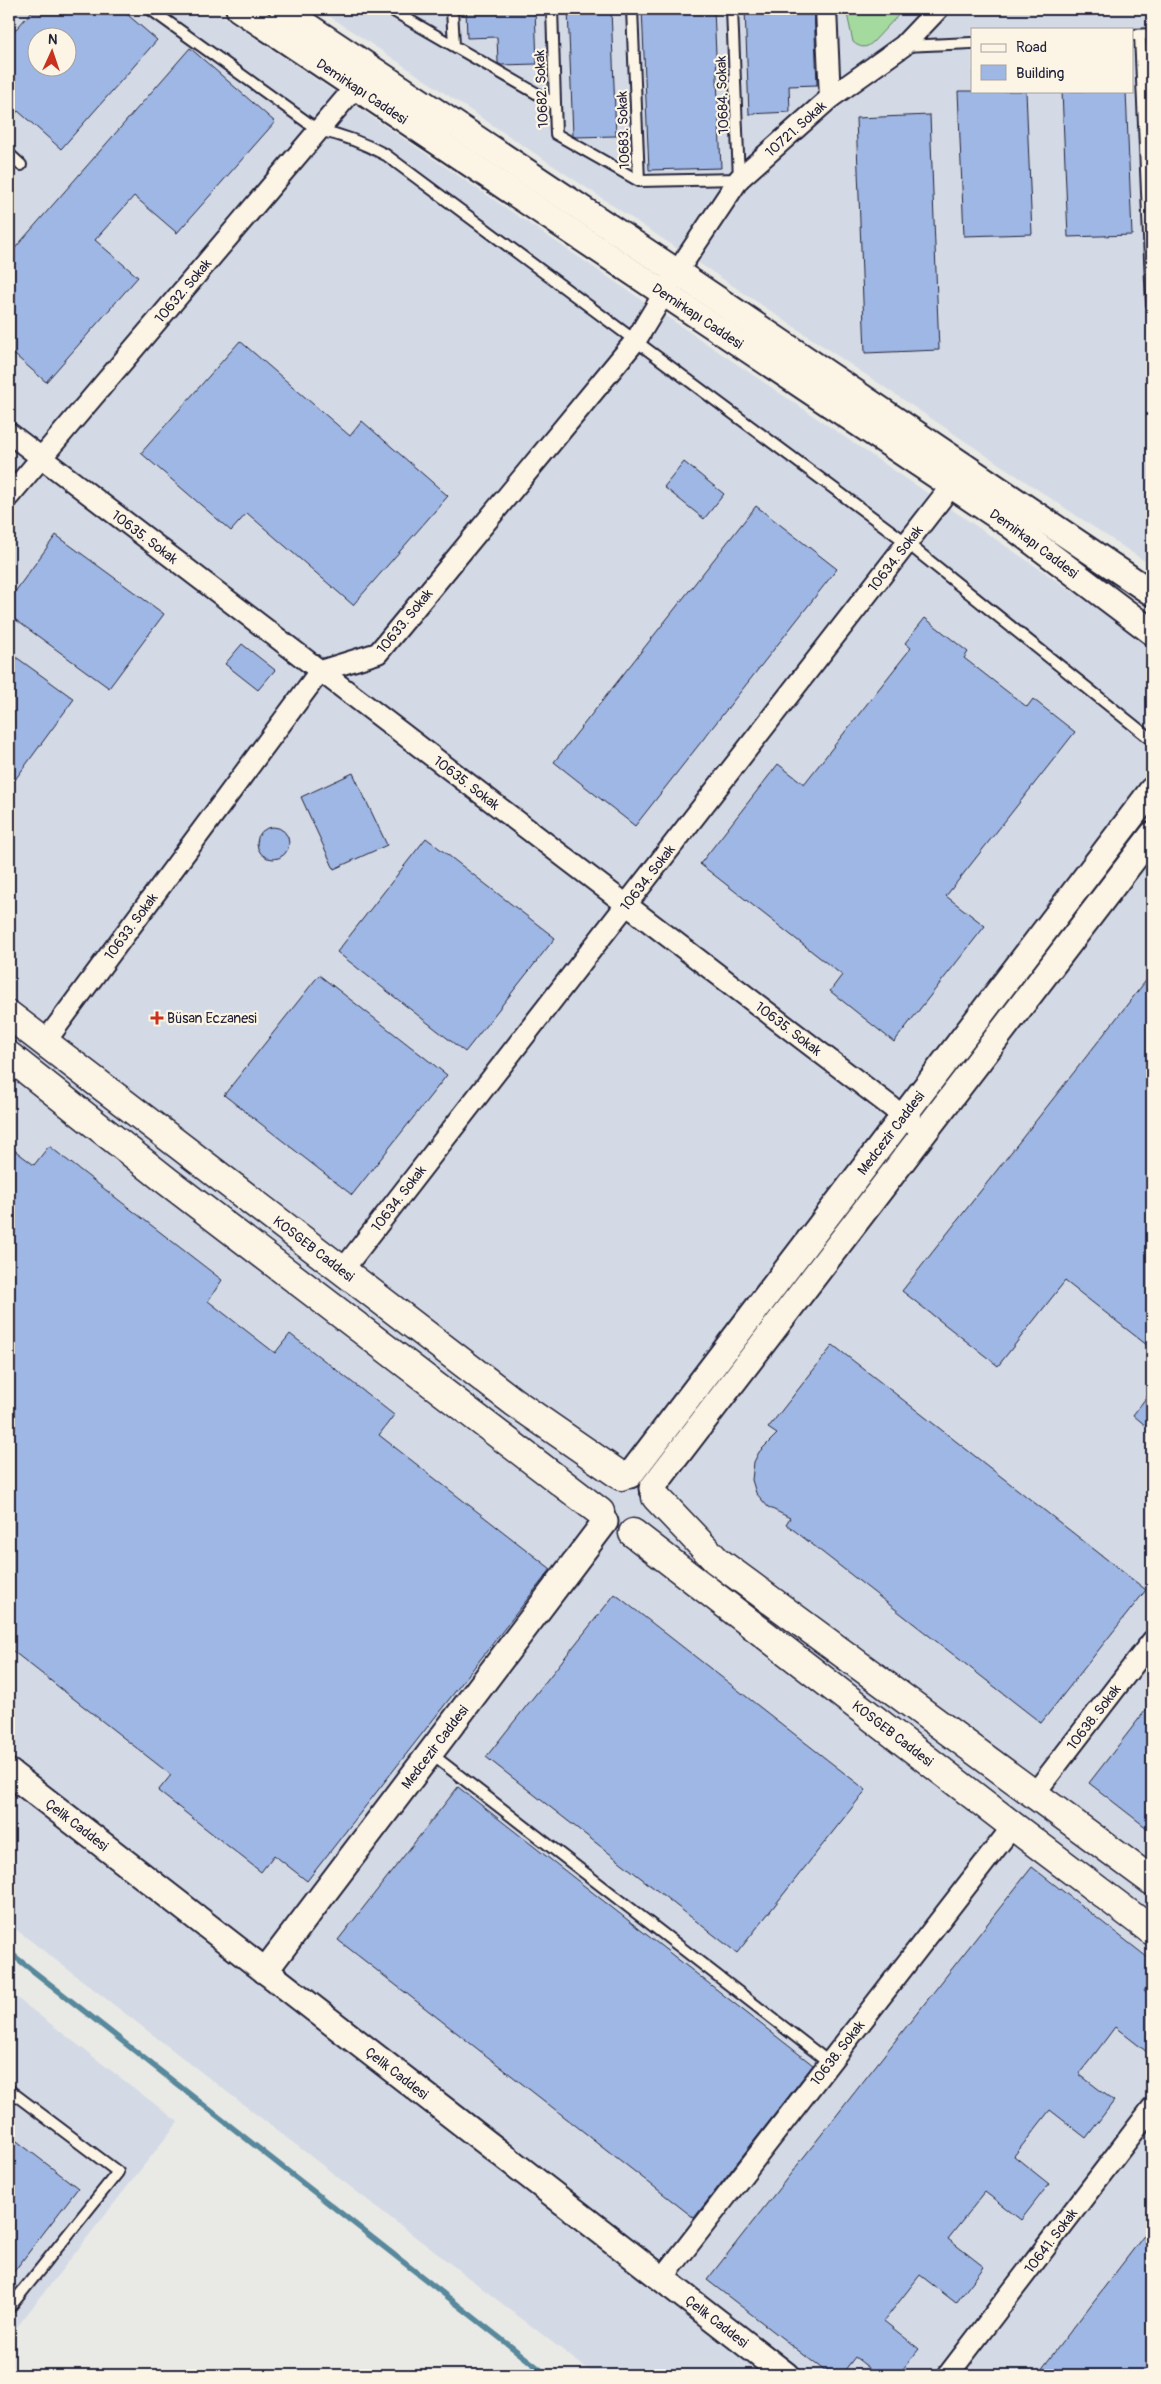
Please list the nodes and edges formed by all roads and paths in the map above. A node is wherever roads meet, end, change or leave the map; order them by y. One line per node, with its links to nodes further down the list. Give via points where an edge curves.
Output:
1 (150, 9): 19 (lane)
2 (239, 9): 16 (street, Demirkapı Caddesi)
3 (282, 9): 24 (street, Demirkapı Caddesi)
4 (390, 9): 14 (lane)
5 (452, 9): 14 (lane)
6 (552, 9): 18 (lane, 10682. Sokak)
7 (632, 9): 23 (lane, 10683. Sokak)
8 (732, 9): 22 (lane, 10684. Sokak)
9 (826, 9): 17 (street)
10 (938, 9): 15 (street, 10721. Sokak)
11 (1152, 34): 12 (lane)
12 (1136, 35): 25 (lane)
13 (971, 43): 15 (lane)
14 (454, 46): 18 (lane)
15 (903, 46): 17 (street, 10721. Sokak)
16 (356, 86): 19 (street, 10632. Sokak); 24 (street, Demirkapı Caddesi)
17 (830, 98): 22 (street, 10721. Sokak)
18 (555, 104): 23 (lane, 10682. Sokak, via 556,134)
19 (318, 130): 26 (lane, via 342,135 386,155); 28 (street, 10632. Sokak)
20 (9, 154): 21 (lane)
21 (21, 165)
22 (739, 179): 23 (lane, 10683. Sokak); 24 (street, 10721. Sokak)
23 (639, 181)
24 (671, 282): 26 (street, 10633. Sokak); 29 (street, Demirkapı Caddesi); 32 (street, Demirkapı Caddesi)
25 (1152, 304)
26 (636, 340): 31 (lane); 34 (street, 10633. Sokak, via 378,653)
27 (9, 434): 28 (street, 10635. Sokak)
28 (40, 457): 30 (street, 10632. Sokak); 34 (street, 10635. Sokak)
29 (952, 485): 31 (street, 10634. Sokak); 33 (street, Demirkapı Caddesi)
30 (9, 496)
31 (907, 543): 35 (lane); 38 (street, 10634. Sokak)
32 (1152, 593)
33 (1152, 632)
34 (320, 671): 38 (street, 10635. Sokak); 40 (street, 10633. Sokak)
35 (1152, 740)
36 (1152, 790): 42 (street, Medcezir Caddesi)
37 (1152, 835): 43 (street, Medcezir Caddesi)
38 (626, 905): 42 (street, 10635. Sokak); 44 (street, 10634. Sokak)
39 (9, 1015): 40 (main road, KOSGEB Caddesi)
40 (45, 1042): 44 (main road, KOSGEB Caddesi)
41 (9, 1056): 46 (main road, via 167,1182)
42 (902, 1115): 43 (street, 10635. Sokak); 45 (street, Medcezir Caddesi)
43 (924, 1132): 45 (street, Medcezir Caddesi)
44 (342, 1271): 45 (main road, KOSGEB Caddesi, via 514,1402)
45 (640, 1484): 46 (main road, via 606,1486 601,1494); 47 (main road, via 657,1507 642,1530); 51 (main road, KOSGEB Caddesi, via 716,1560)
46 (602, 1517): 47 (main road, via 617,1531); 49 (street, Medcezir Caddesi)
47 (633, 1533): 52 (main road, KOSGEB Caddesi)
48 (1152, 1641): 51 (street, 10638. Sokak)
49 (430, 1753): 55 (street, Medcezir Caddesi); 56 (lane)
50 (9, 1772): 55 (street, Çelik Caddesi)
51 (1035, 1793): 53 (main road, KOSGEB Caddesi)
52 (1013, 1826): 54 (main road, KOSGEB Caddesi); 56 (street, 10638. Sokak)
53 (1152, 1881)
54 (1152, 1931)
55 (266, 1971): 59 (street, Çelik Caddesi)
56 (830, 2063): 59 (street, 10638. Sokak)
57 (9, 2090): 60 (lane, via 118,2172)
58 (1152, 2108): 62 (street, 10641. Sokak)
59 (662, 2280): 61 (street, Çelik Caddesi)
60 (9, 2308)
61 (786, 2375)
62 (948, 2375)

